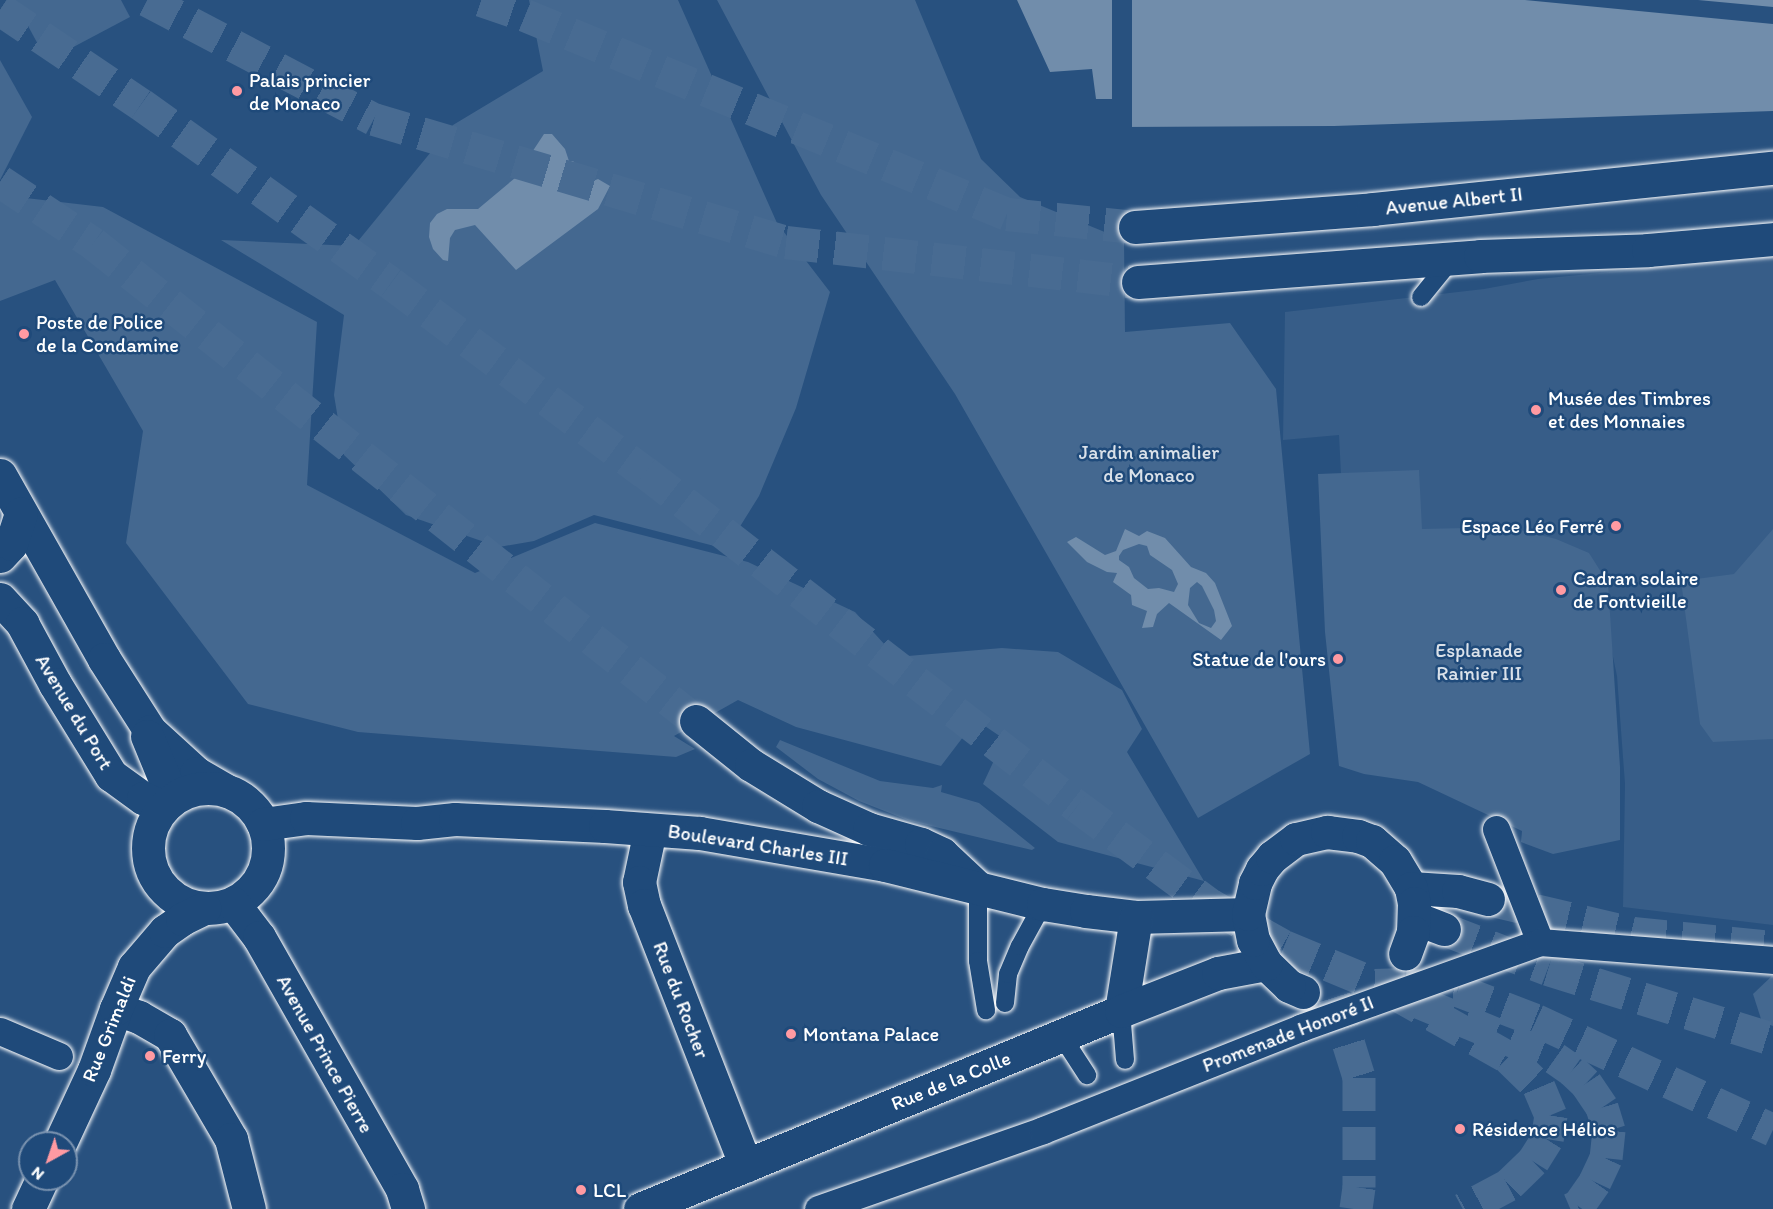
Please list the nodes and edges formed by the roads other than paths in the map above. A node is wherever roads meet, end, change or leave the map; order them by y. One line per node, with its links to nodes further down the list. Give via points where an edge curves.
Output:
1 (1773, 168): 2 (main road, Avenue Albert II, via 1373,209)
2 (1135, 227)
3 (1773, 239): 4 (main road, via 1648,250)
4 (1452, 259): 5 (main road); 6 (lane)
5 (1138, 282)
6 (1421, 297)
7 (0, 475): 8 (main road)
8 (21, 514): 9 (main road, via 11,543); 11 (main road)
9 (0, 555)
10 (0, 599): 14 (main road, Avenue du Port, via 22,623 111,775 142,798)
11 (132, 705): 13 (main road, via 172,753); 14 (main road)
12 (696, 721): 18 (main road, via 751,765 818,806 869,829 942,854)
13 (227, 791): 14 (main road, via 193,790); 15 (main road, via 249,804)
14 (169, 803): 21 (main road, via 154,822 148,840 154,876 181,902)
15 (263, 824): 16 (main road, Boulevard Charles III, via 298,819 417,823 455,819); 21 (main road, via 269,848 265,867 249,892)
16 (650, 830): 18 (main road, Boulevard Charles III, via 699,833 791,848); 40 (main road, Rue du Rocher, via 639,882 644,905)
17 (1498, 842): 25 (street)
18 (978, 887): 20 (main road, Boulevard Charles III); 32 (lane, via 978,961)
19 (1488, 899): 22 (main road, via 1458,891)
20 (1043, 904): 24 (main road, Boulevard Charles III); 30 (lane, via 1008,974)
21 (219, 905): 31 (main road, Rue Grimaldi, via 182,919 165,931 134,967); 42 (main road, Avenue Prince Pierre, via 259,936)
22 (1423, 912): 23 (main road, via 1395,861 1371,841 1327,832 1296,839 1272,857 1255,883); 26 (main road)
23 (1248, 914): 24 (main road, Boulevard Charles III); 28 (main road, via 1253,940)
24 (1136, 916): 33 (main road)
25 (1540, 942): 27 (street, Promenade Honoré II); 46 (street, Promenade Honoré II, via 1300,1028 1043,1130)
26 (1405, 954)
27 (1773, 960)
28 (1266, 964): 29 (main road, via 1283,981); 33 (main road, Rue de la Colle, via 1218,973)
29 (1303, 992)
30 (1005, 1003)
31 (116, 1009): 39 (main road, Rue Grimaldi); 44 (main road, via 170,1035 231,1139)
32 (986, 1010)
33 (1121, 1011): 35 (main road, Rue de la Colle); 37 (lane)
34 (0, 1031): 36 (street)
35 (1061, 1035): 38 (lane); 40 (main road, Rue de la Colle)
36 (58, 1056)
37 (1125, 1060)
38 (1087, 1075)
39 (66, 1131)
40 (746, 1166): 45 (main road, Rue de la Colle)
41 (36, 1191): 43 (main road)
42 (408, 1202)
43 (28, 1209)
44 (249, 1209)
45 (640, 1209)
46 (818, 1209)

